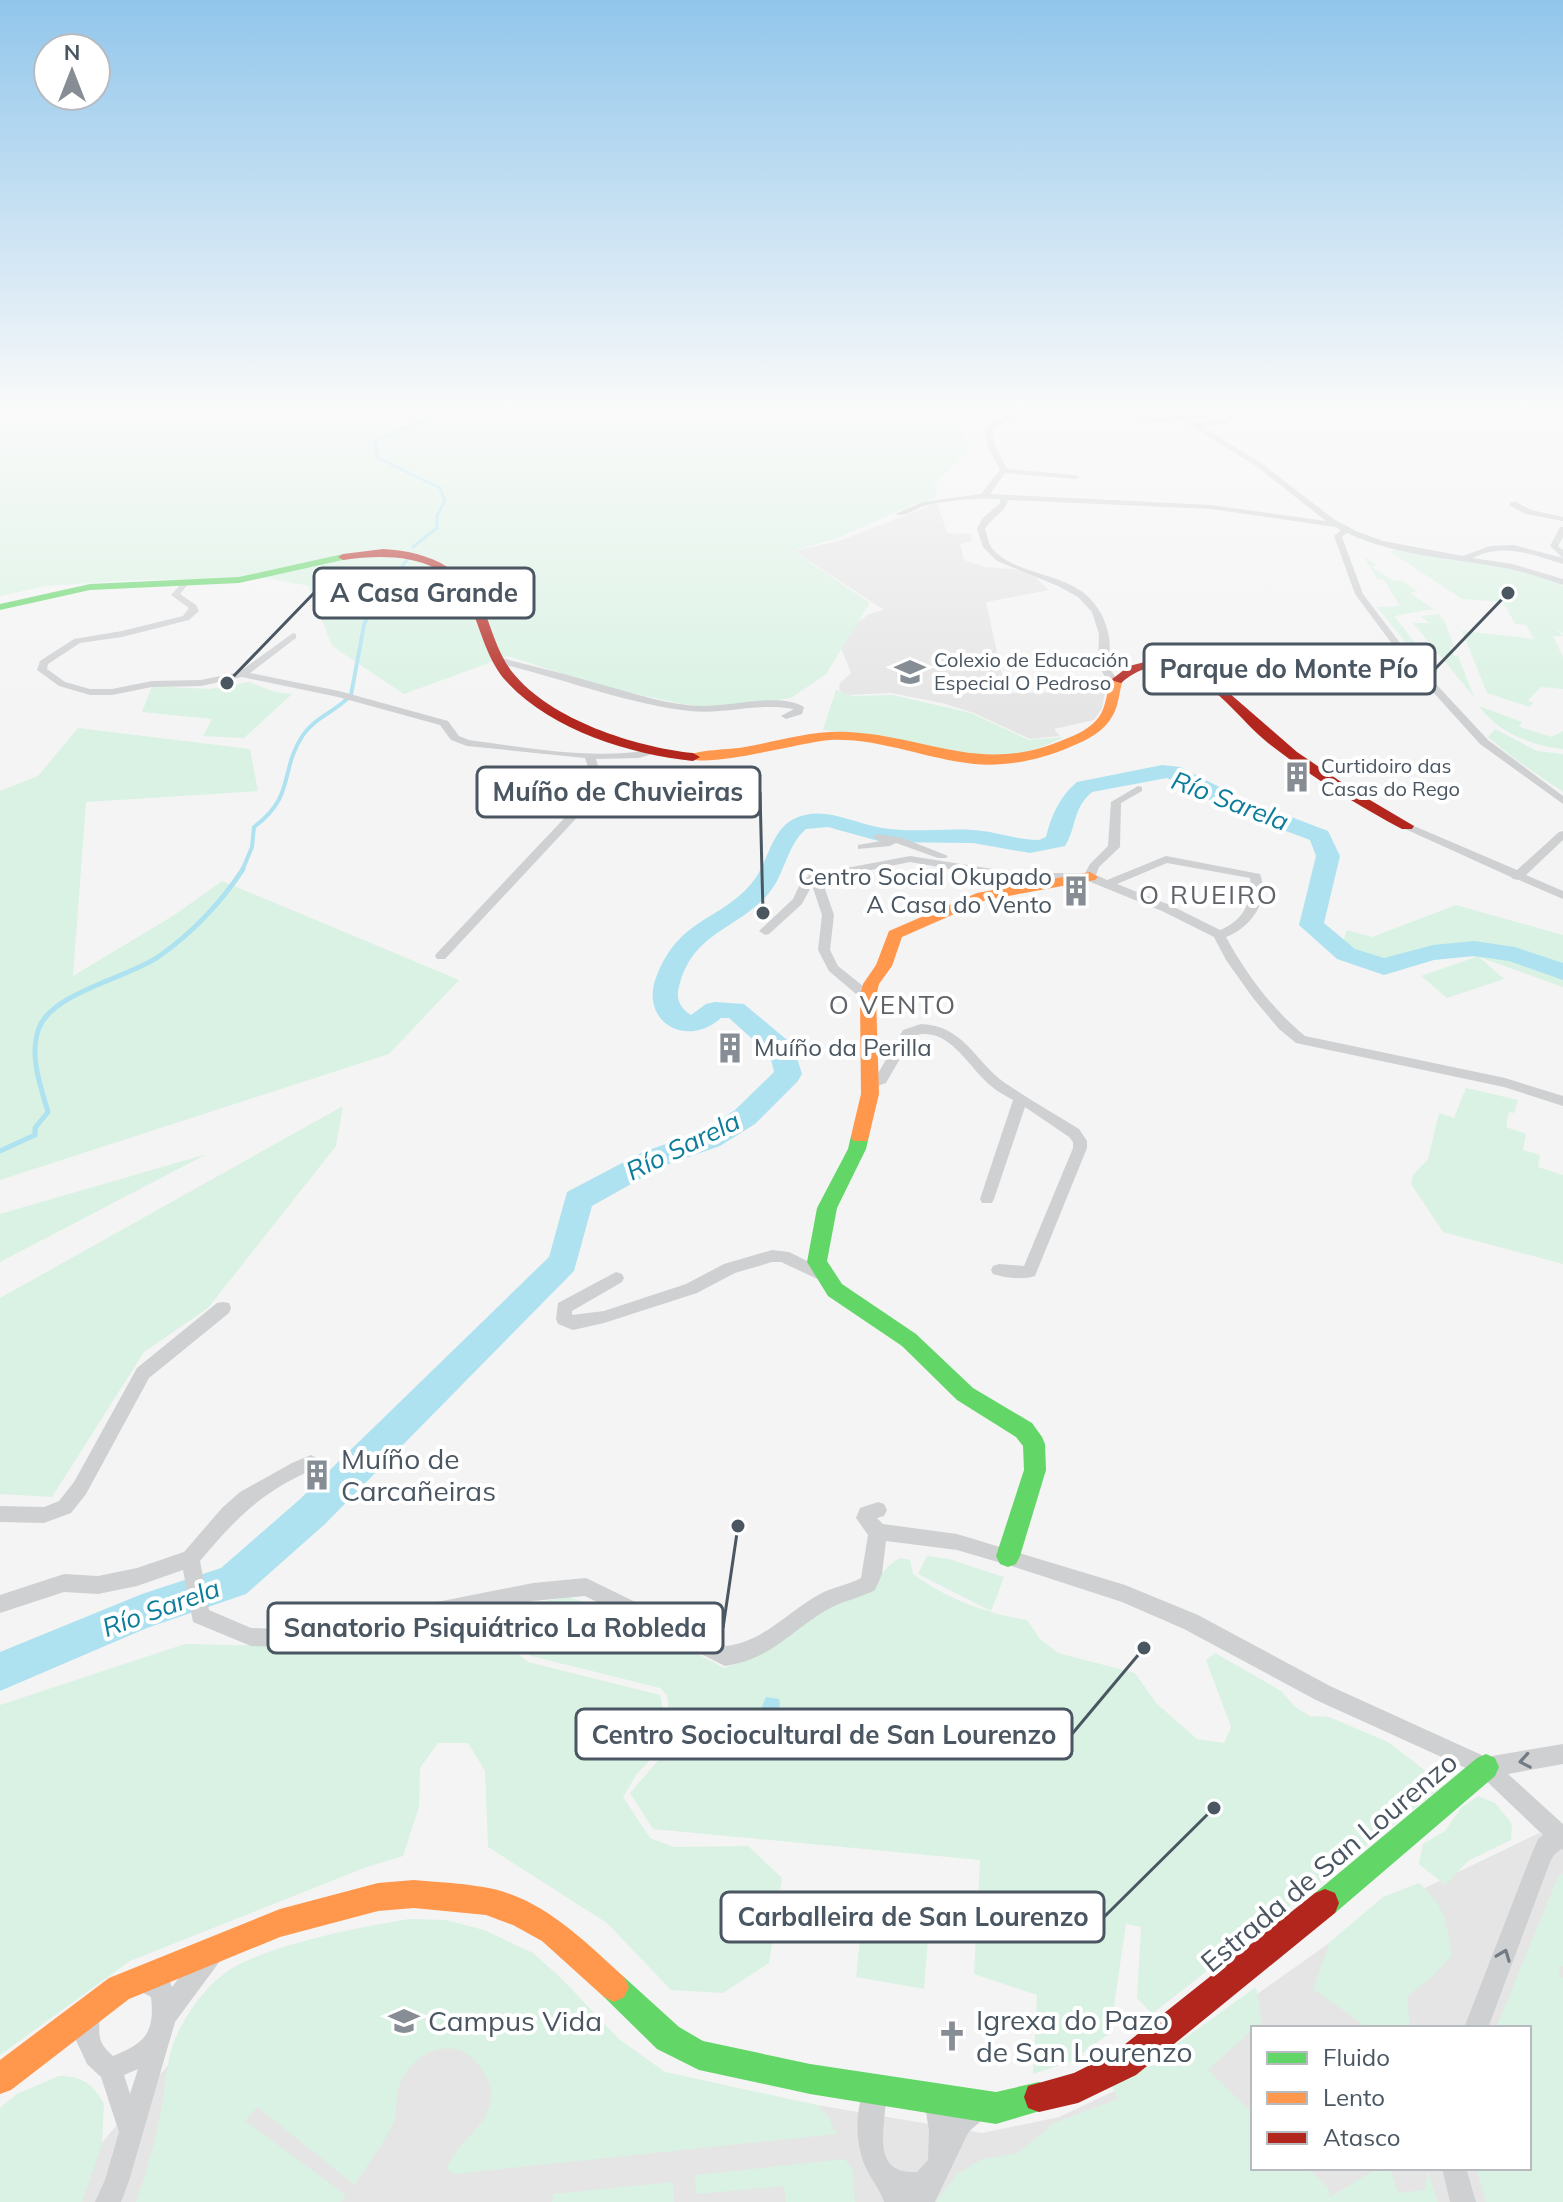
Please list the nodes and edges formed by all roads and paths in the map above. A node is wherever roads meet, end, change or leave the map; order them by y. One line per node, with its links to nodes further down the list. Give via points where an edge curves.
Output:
1 (909, 510): 6 (street)
2 (998, 510): 18 (street, via 981,529 986,545 1011,565 1086,597 1100,618 1103,665)
3 (1228, 510): 8 (street)
4 (1314, 510): 8 (street)
5 (1525, 510): 7 (street)
6 (899, 514)
7 (1563, 519)
8 (1342, 528): 10 (street, via 1403,548); 23 (street, via 1338,536 1357,590 1407,658 1484,742)
9 (1563, 529): 11 (street, via 1554,546)
10 (1466, 558): 11 (street, via 1510,546); 12 (street, via 1516,566)
11 (1563, 558)
12 (1563, 582)
13 (184, 584): 14 (street, via 83,588); 16 (street, via 255,577 367,554 426,557 465,584); 17 (street, via 175,595 193,607 186,618 77,641 43,663 42,670 62,684 100,692)
14 (0, 607)
15 (293, 636): 17 (street)
16 (497, 660): 19 (street, via 690,708 799,707); 20 (street, via 528,693 600,734)
17 (242, 674): 21 (street, via 444,723 455,738 467,743)
18 (1116, 681): 20 (street, via 1107,716 1096,727 1068,743 1014,760 958,761 844,736 804,738 719,756); 24 (street, via 1136,667 1156,664 1203,675 1250,722 1316,773)
19 (786, 716)
20 (654, 752): 21 (street)
21 (589, 755): 36 (street, via 596,776 594,793)
22 (1138, 789): 32 (street, via 1116,802 1114,847 1094,866)
23 (1563, 801)
24 (1407, 826): 31 (street)
25 (1563, 834): 31 (street)
26 (878, 837): 27 (street)
27 (912, 845): 28 (street); 30 (street)
28 (862, 847)
29 (814, 874): 30 (street, via 910,859); 34 (street, via 798,901); 37 (street, via 828,915 824,950 833,968)
30 (987, 874): 32 (street)
31 (1517, 877): 33 (street)
32 (1098, 880): 35 (street); 35 (street, via 1166,859 1256,876 1255,905 1249,916); 37 (street, via 982,896 895,934)
33 (1563, 895)
34 (765, 931)
35 (1219, 935): 40 (street, via 1258,995 1301,1040 1505,1083)
36 (441, 956)
37 (868, 997): 38 (street)
38 (869, 1084): 39 (street, via 881,1080 908,1033 925,1027 955,1041 996,1083); 42 (street, via 857,1149 827,1208 820,1235)
39 (1021, 1098): 41 (street); 43 (street, via 1074,1133 1080,1148 1029,1272)
40 (1563, 1101)
41 (987, 1199)
42 (821, 1269): 44 (street, via 772,1256 604,1317 573,1323 564,1319 564,1308 573,1300); 50 (street, via 842,1296 909,1340 965,1394 1024,1430 1034,1444 1035,1470)
43 (999, 1270)
44 (616, 1278)
45 (223, 1308): 48 (street, via 143,1373 65,1507 44,1515)
46 (311, 1463): 51 (street, via 246,1498)
47 (878, 1510): 49 (street, via 865,1518)
48 (0, 1514)
49 (878, 1532): 50 (street, via 957,1542); 51 (street, via 868,1584 831,1598 757,1651 740,1656 725,1656 586,1587 533,1592 316,1635 251,1637 200,1616)
50 (1008, 1556): 54 (street, via 1191,1622 1323,1693)
51 (191, 1562): 52 (street, via 98,1585 64,1583)
52 (5, 1604)
53 (1563, 1754): 54 (street, one-way to 54)
54 (1486, 1767): 55 (street); 65 (street, Estrada de San Lourenzo, via 1248,1968 1125,2064 1078,2088)
55 (1561, 1838): 59 (street, one-way to 55, via 1541,1858 1546,1847)
56 (215, 1949): 57 (street, Estrada de San Lourenzo); 60 (street); 63 (street, Estrada de San Lourenzo, via 280,1923 378,1897 414,1894 486,1901 552,1931 668,2038 699,2055)
57 (139, 1979): 58 (street, Estrada de San Lourenzo); 60 (street, via 162,1990)
58 (89, 2009): 61 (street, via 86,2036 95,2056); 62 (street, Estrada de San Lourenzo)
59 (1477, 2026)
60 (161, 2028): 61 (street, via 144,2055); 66 (street)
61 (110, 2069): 66 (street)
62 (0, 2079)
63 (875, 2089): 64 (street, Estrada de San Lourenzo); 69 (street, via 872,2155)
64 (936, 2099): 65 (street, Estrada de San Lourenzo); 68 (street, via 941,2141)
65 (996, 2108): 68 (street, via 966,2115)
66 (132, 2132): 70 (street)
67 (1455, 2170): 73 (street)
68 (935, 2173): 69 (street, via 913,2186); 72 (street)
69 (888, 2178): 71 (street)
70 (108, 2202)
71 (897, 2202)
72 (922, 2202)
73 (1463, 2202)

